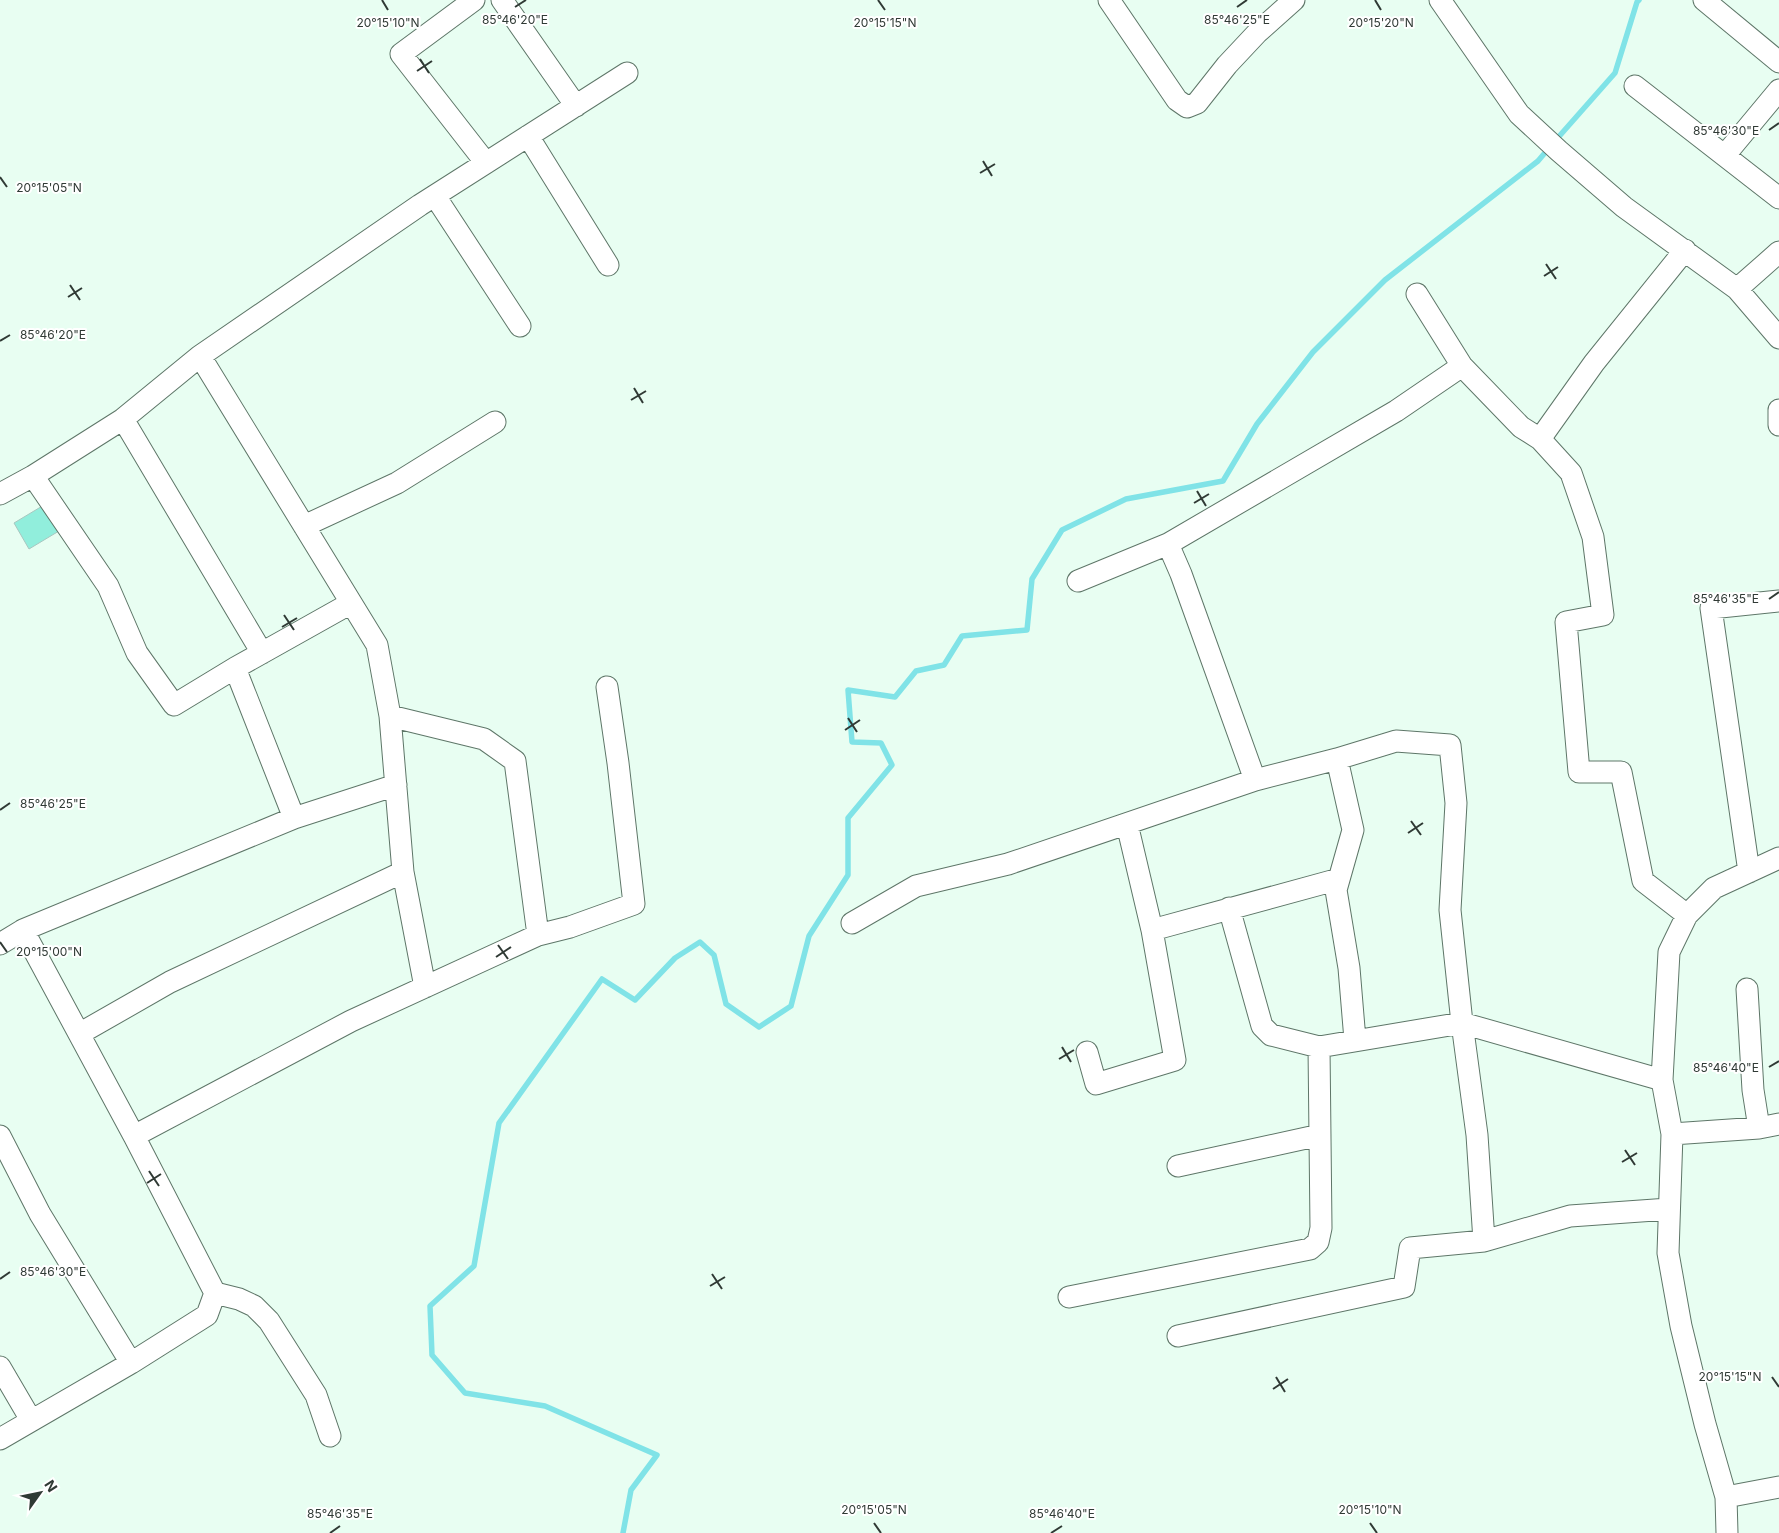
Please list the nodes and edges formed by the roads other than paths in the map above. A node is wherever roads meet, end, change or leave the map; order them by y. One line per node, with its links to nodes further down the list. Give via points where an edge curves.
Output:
1 (474, 0): 14 (street, via 401,54)
2 (502, 0): 11 (street)
3 (1109, 0): 4 (street, via 1177,100 1186,107 1197,103 1257,33)
4 (1294, 0)
5 (1440, 0): 17 (street, via 1519,114 1624,207)
6 (1704, 0): 7 (street)
7 (1779, 62)
8 (627, 73): 11 (street)
9 (1635, 86): 13 (street)
10 (1779, 90): 13 (street)
11 (576, 106): 12 (street)
12 (528, 136): 14 (street); 19 (street)
13 (1725, 155): 16 (street)
14 (486, 163): 15 (street)
15 (435, 196): 22 (street); 24 (street)
16 (1779, 198)
17 (1685, 250): 20 (street); 30 (street, via 1594,363)
18 (1779, 252): 20 (street)
19 (608, 265)
20 (1737, 289): 23 (street)
21 (1417, 294): 25 (street)
22 (520, 326)
23 (1779, 338)
24 (200, 356): 27 (street); 33 (street)
25 (1462, 366): 30 (street, via 1521,427); 34 (street, via 1396,411)
26 (1779, 410): 29 (street)
27 (123, 419): 31 (street); 38 (street)
28 (495, 422): 33 (street, via 397,483)
29 (1779, 425)
30 (1540, 439): 52 (street, via 1571,473 1593,537 1602,606 1603,615 1566,622 1579,772 1621,772 1643,881)
31 (33, 476): 32 (street); 39 (street, via 108,586 137,653 174,705)
32 (0, 494)
33 (304, 526): 37 (street)
34 (1168, 544): 35 (street); 43 (street)
35 (1078, 581)
36 (1779, 601): 49 (street, via 1711,608)
37 (351, 603): 38 (street); 41 (street, via 377,645)
38 (262, 654): 39 (street)
39 (235, 668): 45 (street)
40 (607, 687): 56 (street, via 634,904 570,928)
41 (390, 716): 44 (street); 56 (street, via 484,738 515,761)
42 (1338, 759): 43 (street); 50 (street, via 1353,830); 60 (street, via 1396,741 1450,745 1456,803 1450,910)
43 (1255, 780): 46 (street)
44 (396, 785): 45 (street); 48 (street)
45 (294, 818): 54 (street)
46 (1127, 824): 53 (street, via 1008,864 916,886); 55 (street)
47 (1779, 858): 49 (street)
48 (403, 872): 58 (street); 61 (street, via 170,982)
49 (1749, 872): 52 (street, via 1714,888)
50 (1339, 879): 51 (street); 62 (street, via 1336,890 1349,968)
51 (1229, 908): 55 (street); 63 (street, via 1262,1026 1270,1034)
52 (1686, 915): 65 (street, via 1670,952)
53 (852, 923)
54 (22, 930): 57 (street); 61 (street)
55 (1152, 930): 64 (street, via 1174,1060 1096,1084)
56 (538, 935): 58 (street)
57 (0, 944)
58 (425, 987): 69 (street, via 351,1021)
59 (1747, 990): 66 (street, via 1753,1090)
60 (1462, 1023): 62 (street); 65 (street); 73 (street, via 1477,1136)
61 (79, 1034): 69 (street)
62 (1355, 1040): 63 (street)
63 (1319, 1047): 68 (street)
64 (1087, 1052)
65 (1662, 1080): 67 (street)
66 (1769, 1126): 67 (street)
67 (1672, 1134): 72 (street)
68 (1320, 1135): 71 (street); 75 (street, via 1321,1228 1318,1242 1310,1249)
69 (134, 1136): 74 (street)
70 (1, 1141): 77 (street, via 40,1214)
71 (1178, 1166)
72 (1670, 1209): 73 (street, via 1570,1216); 83 (street, via 1668,1253 1681,1326)
73 (1484, 1241): 76 (street, via 1410,1248 1404,1287)
74 (216, 1293): 77 (street, via 207,1314); 80 (street, via 254,1306 269,1321 316,1395)
75 (1069, 1296)
76 (1178, 1336)
77 (131, 1363): 79 (street)
78 (0, 1368): 79 (street)
79 (31, 1420): 81 (street)
80 (330, 1436)
81 (0, 1439)
82 (1779, 1487): 83 (street)
83 (1726, 1497): 84 (street)
84 (1727, 1533)

